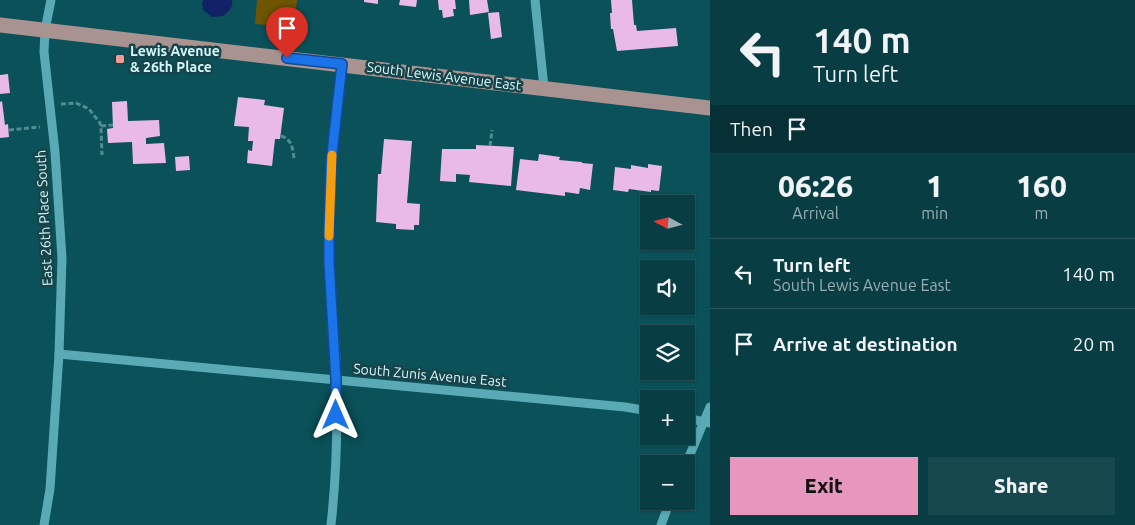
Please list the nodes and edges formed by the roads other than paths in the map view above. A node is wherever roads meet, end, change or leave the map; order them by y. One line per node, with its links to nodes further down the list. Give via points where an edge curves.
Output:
1 (51, 0): 4 (street, East 26th Place South)
2 (535, 0): 6 (street)
3 (0, 24): 4 (main road, South Lewis Avenue East)
4 (45, 30): 5 (main road, South Lewis Avenue East); 8 (street, East 26th Place South, via 44,52 62,258)
5 (342, 64): 6 (main road, South Lewis Avenue East); 9 (street, via 331,163 329,223)
6 (544, 88): 7 (main road, South Lewis Avenue East)
7 (710, 108)
8 (59, 354): 9 (street, South Zunis Avenue East); 15 (street, East 26th Place South, via 50,489)
9 (336, 380): 11 (street, South Zunis Avenue East); 16 (street)
10 (710, 407): 12 (street)
11 (640, 410)
12 (707, 422): 13 (street)
13 (690, 455)
14 (667, 510): 17 (street)
15 (44, 525)
16 (331, 525)
17 (661, 525)

